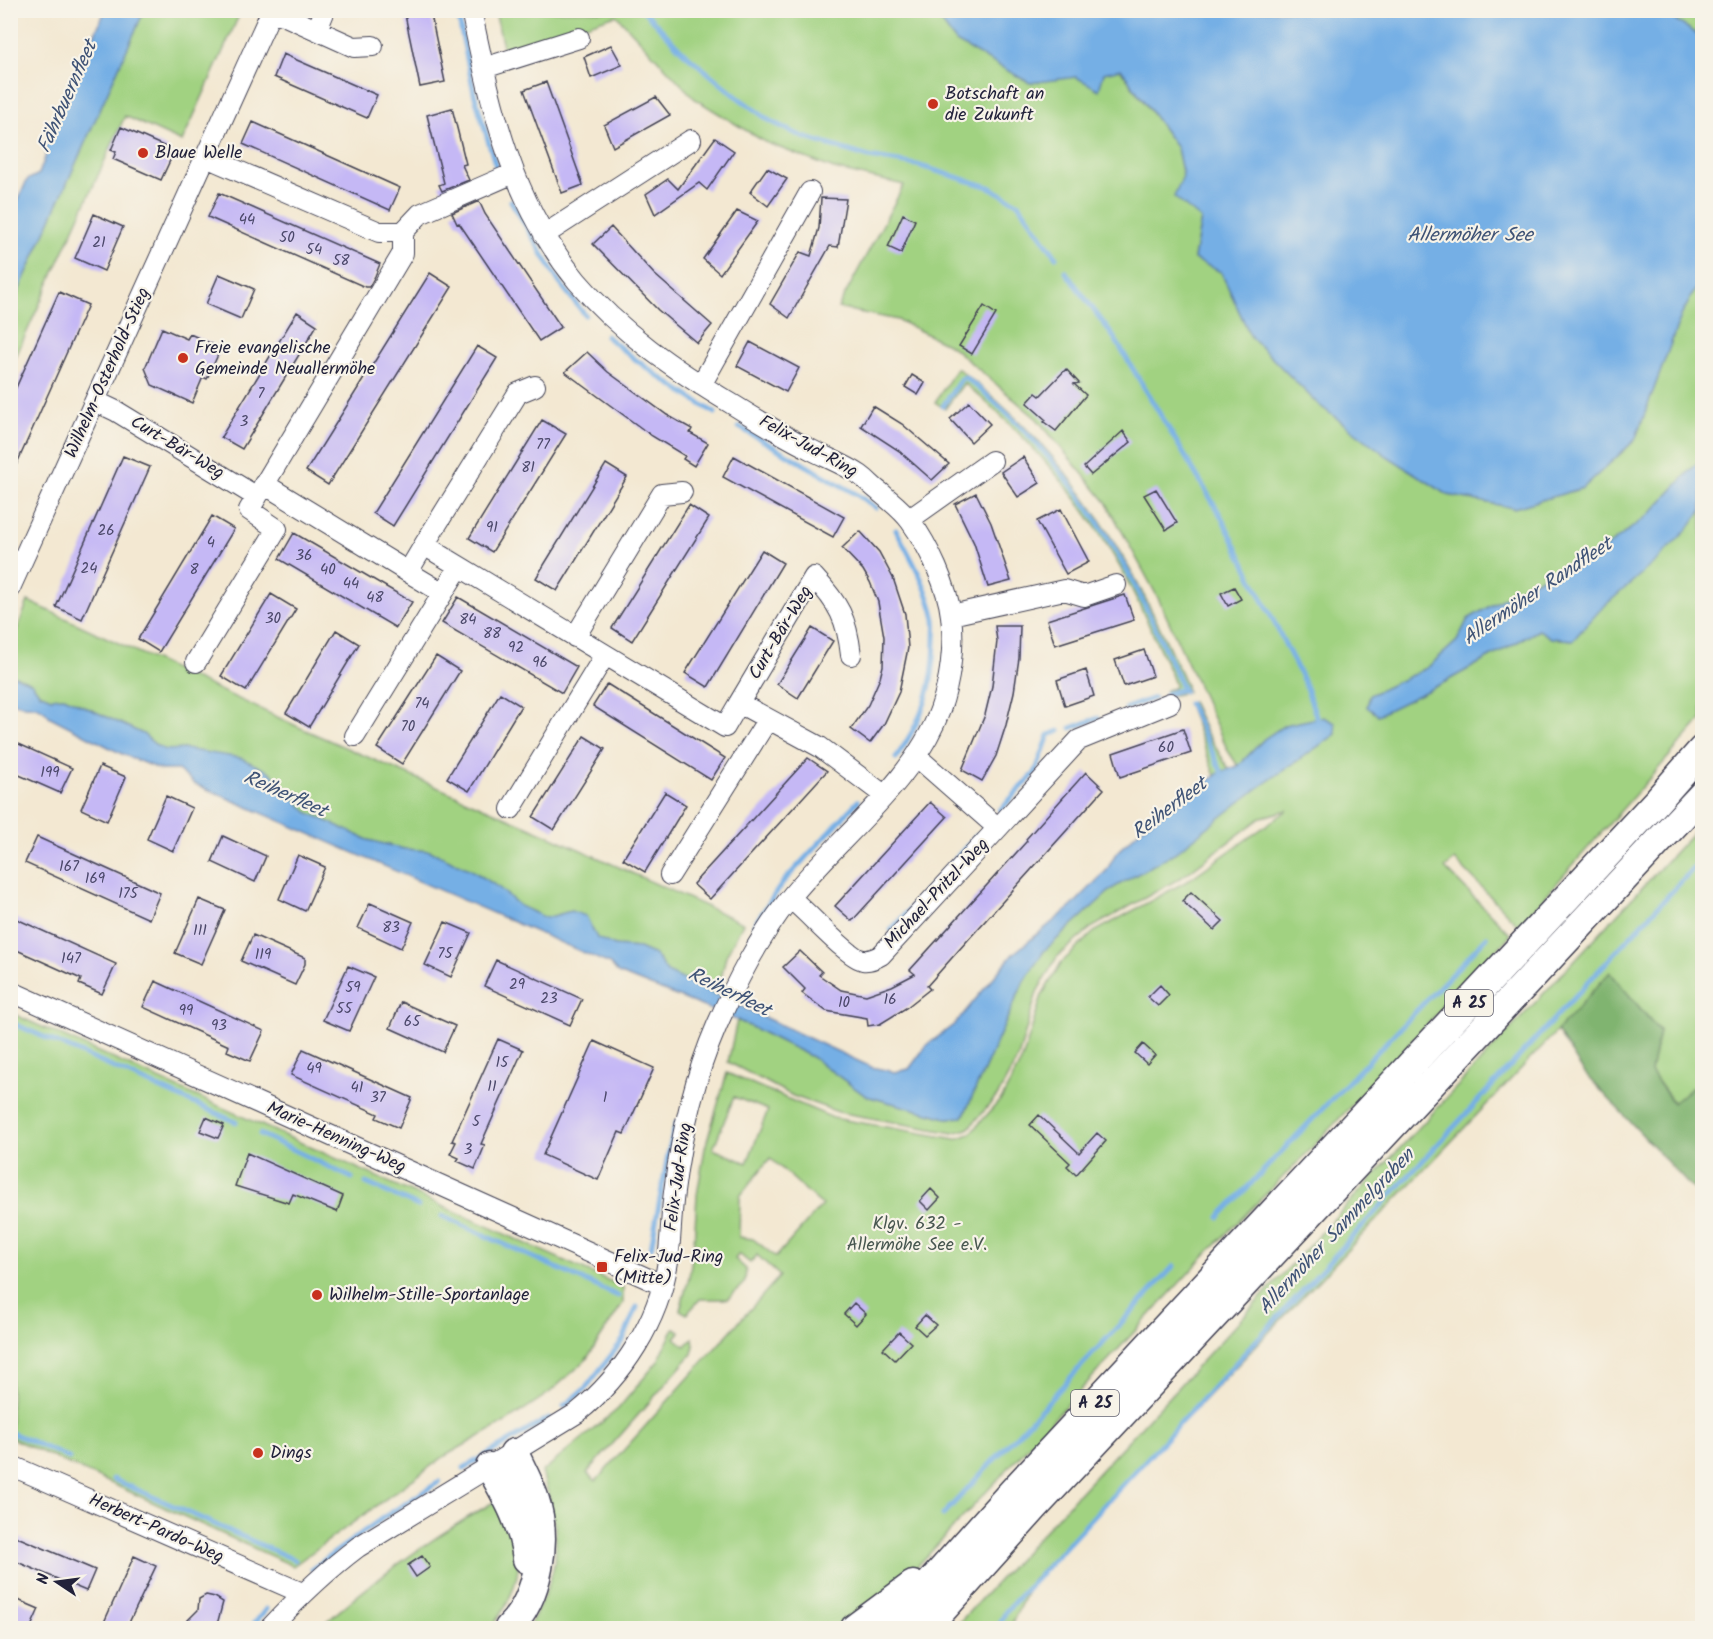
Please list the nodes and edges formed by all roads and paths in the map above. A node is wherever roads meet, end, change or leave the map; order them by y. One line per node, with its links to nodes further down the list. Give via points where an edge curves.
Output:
1 (272, 10): 4 (street, Wilhelm-Osterhold-Stieg); 9 (street, Wilhelm-Osterhold-Stieg)
2 (326, 10): 4 (street)
3 (471, 10): 7 (street, Felix-Jud-Ring)
4 (317, 30): 6 (street, Wilhelm-Osterhold-Stieg, via 354,47)
5 (579, 38): 7 (street)
6 (373, 46)
7 (484, 68): 10 (street, Felix-Jud-Ring, via 499,132)
8 (691, 140): 13 (street)
9 (206, 157): 12 (street, via 379,232); 16 (street, Wilhelm-Osterhold-Stieg)
10 (514, 173): 12 (street, via 420,214); 13 (street, Felix-Jud-Ring)
11 (810, 192): 14 (street)
12 (403, 231): 18 (street, via 403,253)
13 (544, 234): 14 (street, Felix-Jud-Ring, via 576,280 610,316)
14 (700, 385): 21 (street, Felix-Jud-Ring, via 801,445 861,475)
15 (535, 386): 23 (street, via 518,393)
16 (95, 401): 18 (street, Curt-Bär-Weg); 26 (street, Wilhelm-Osterhold-Stieg)
17 (992, 461): 21 (street)
18 (260, 491): 20 (street, Curt-Bär-Weg); 22 (street, via 249,510)
19 (682, 492): 30 (street, via 662,494)
20 (293, 502): 22 (street); 25 (street, Curt-Bär-Weg)
21 (910, 519): 29 (street, Felix-Jud-Ring, via 936,564)
22 (277, 529): 33 (street)
23 (424, 545): 24 (street); 25 (street)
24 (459, 567): 28 (street); 30 (street)
25 (408, 572): 28 (street, Curt-Bär-Weg)
26 (12, 581)
27 (1116, 585): 29 (street, via 1084,596 1064,590)
28 (442, 593): 38 (street)
29 (951, 615): 41 (street, Felix-Jud-Ring, via 951,662 939,711)
30 (575, 637): 31 (street)
31 (605, 655): 37 (street); 44 (street)
32 (851, 655): 34 (street, Curt-Bär-Weg, via 841,610 814,577)
33 (196, 662)
34 (739, 703): 36 (street); 37 (street, Curt-Bär-Weg)
35 (1170, 703): 45 (street, Michael-Pritzl-Weg, via 1079,740)
36 (768, 719): 39 (street); 42 (street, via 820,747)
37 (725, 728): 39 (street)
38 (355, 736)
39 (752, 744): 46 (street)
40 (1702, 750): 52 (highway, A 25, via 1013,1491)
41 (916, 756): 42 (street, Felix-Jud-Ring); 45 (street, Michael-Pritzl-Weg)
42 (884, 795): 47 (street, Felix-Jud-Ring)
43 (1702, 795): 52 (highway, A 25, via 1050,1490)
44 (511, 809)
45 (998, 828): 47 (street, Michael-Pritzl-Weg, via 874,959 849,954)
46 (670, 875)
47 (790, 898): 49 (street, Felix-Jud-Ring, via 735,985 704,1056 681,1148)
48 (10, 991): 49 (street, Marie-Henning-Weg)
49 (662, 1286): 50 (street, Felix-Jud-Ring, via 645,1331 597,1397)
50 (502, 1460): 53 (street, Felix-Jud-Ring, via 358,1547); 54 (highway, via 535,1501 539,1529 535,1578)
51 (10, 1465): 53 (street, Herbert-Pardo-Weg)
52 (968, 1561): 56 (highway); 57 (highway, A 25); 58 (highway, A 25); 59 (highway)
53 (303, 1593): 55 (street, Felix-Jud-Ring)
54 (515, 1621)
55 (270, 1629)
56 (855, 1629)
57 (890, 1629)
58 (926, 1629)
59 (952, 1629)

